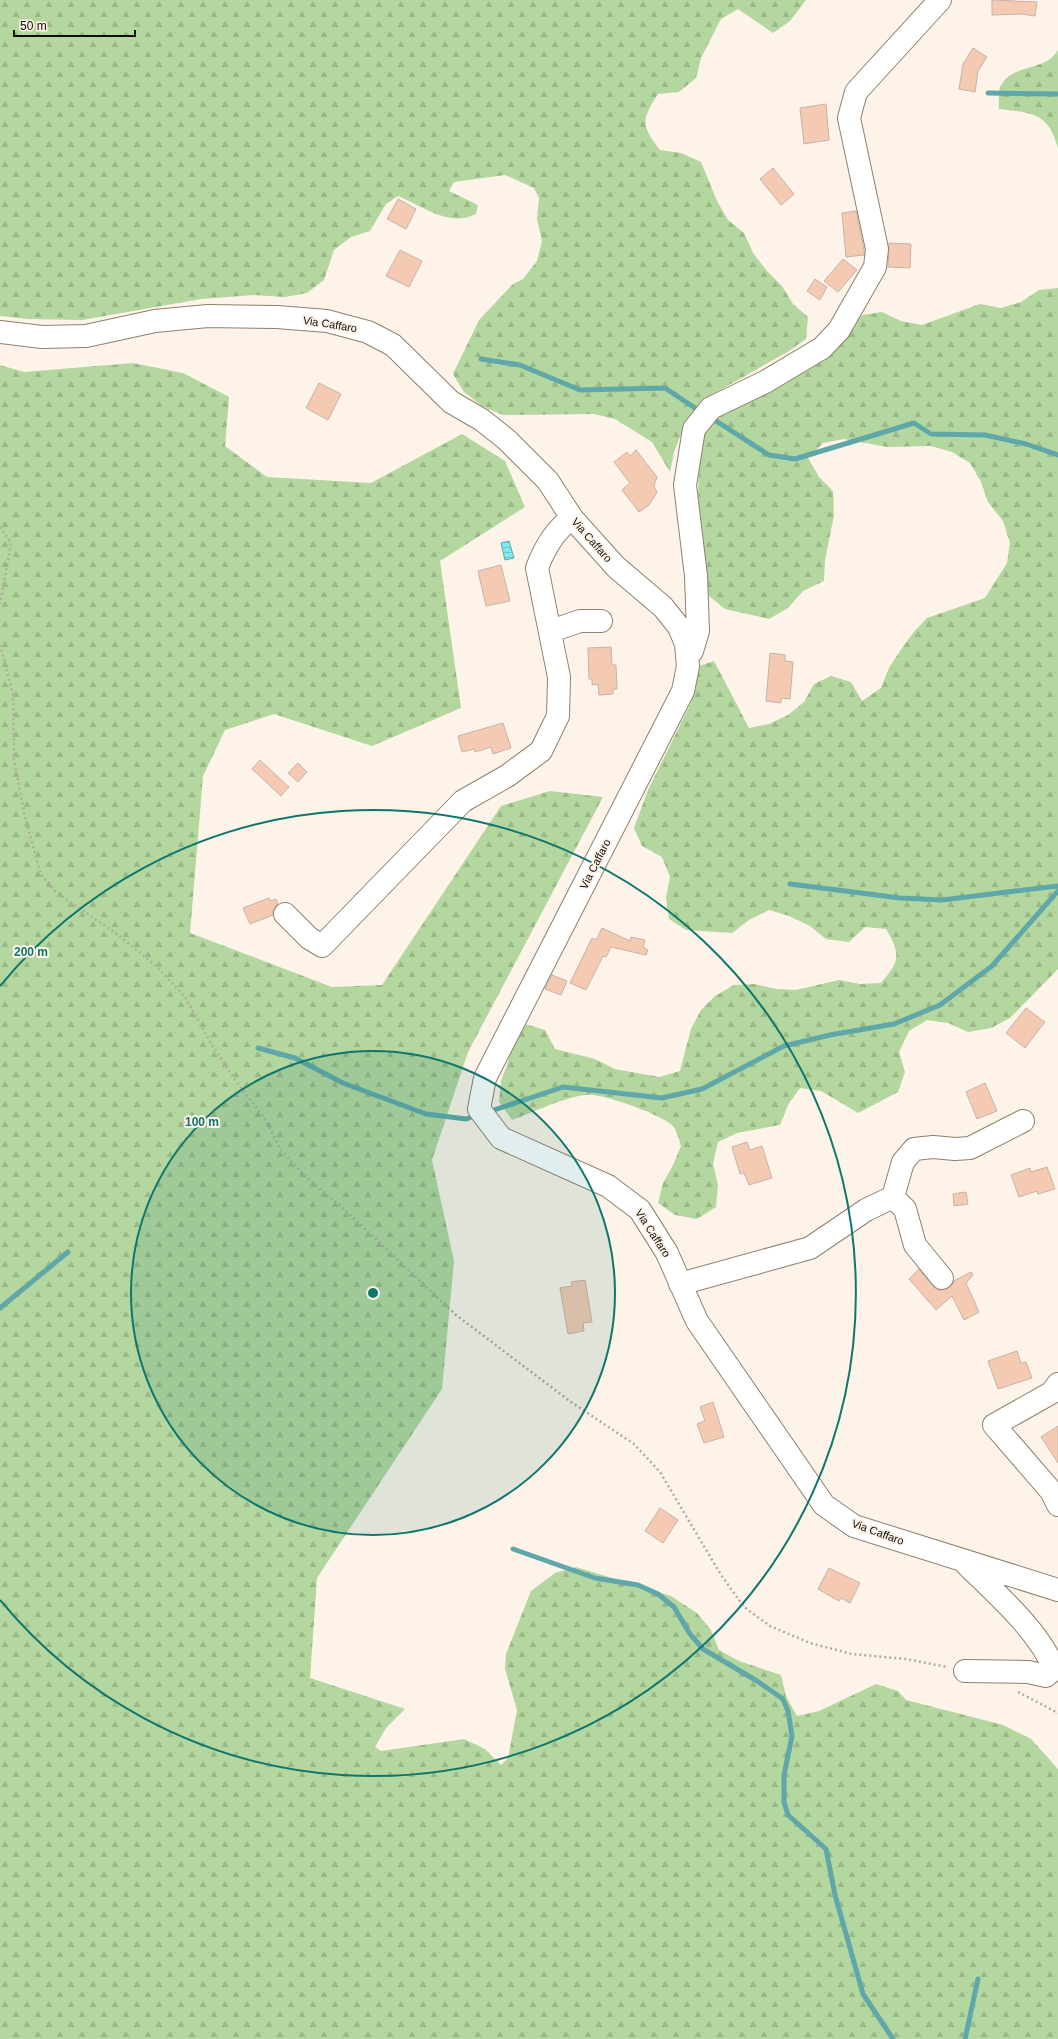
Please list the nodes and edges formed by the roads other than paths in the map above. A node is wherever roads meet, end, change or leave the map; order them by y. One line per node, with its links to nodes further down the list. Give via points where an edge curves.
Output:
1 (940, 0): 6 (street, via 856,92 849,118 878,249 875,267 839,330 822,348 765,382 710,408 694,428 685,485 696,576 698,631 692,651)
2 (0, 332): 3 (street, Via Caffaro, via 42,337 86,336 155,321 208,316 277,317 327,322 368,332 393,346 451,402 482,420 507,440 548,481)
3 (572, 518): 5 (street, via 555,534 541,556 537,568 538,582); 6 (street, Via Caffaro, via 616,566 663,607 679,627 686,644)
4 (601, 620): 5 (street, via 580,621)
5 (551, 631): 7 (street, via 559,677 558,716 541,751 507,776 463,802 322,946 309,938)
6 (687, 657): 11 (street, Via Caffaro, via 688,666 683,691 485,1078 479,1109 500,1138 608,1186 640,1210 667,1253)
7 (285, 914)
8 (1023, 1121): 9 (street, via 970,1148 914,1149 903,1162)
9 (892, 1197): 10 (street, via 905,1209 915,1245); 11 (street, via 866,1210 810,1248)
10 (942, 1278)
11 (680, 1284): 14 (street, Via Caffaro, via 696,1321 824,1505 854,1526)
12 (1058, 1384): 13 (street, via 1051,1392 994,1425 1051,1492)
13 (1058, 1504)
14 (962, 1560): 15 (street, Via Caffaro); 16 (street, via 1018,1616 1049,1655 1054,1669 1046,1676 1028,1672)
15 (1058, 1590)
16 (965, 1671)

